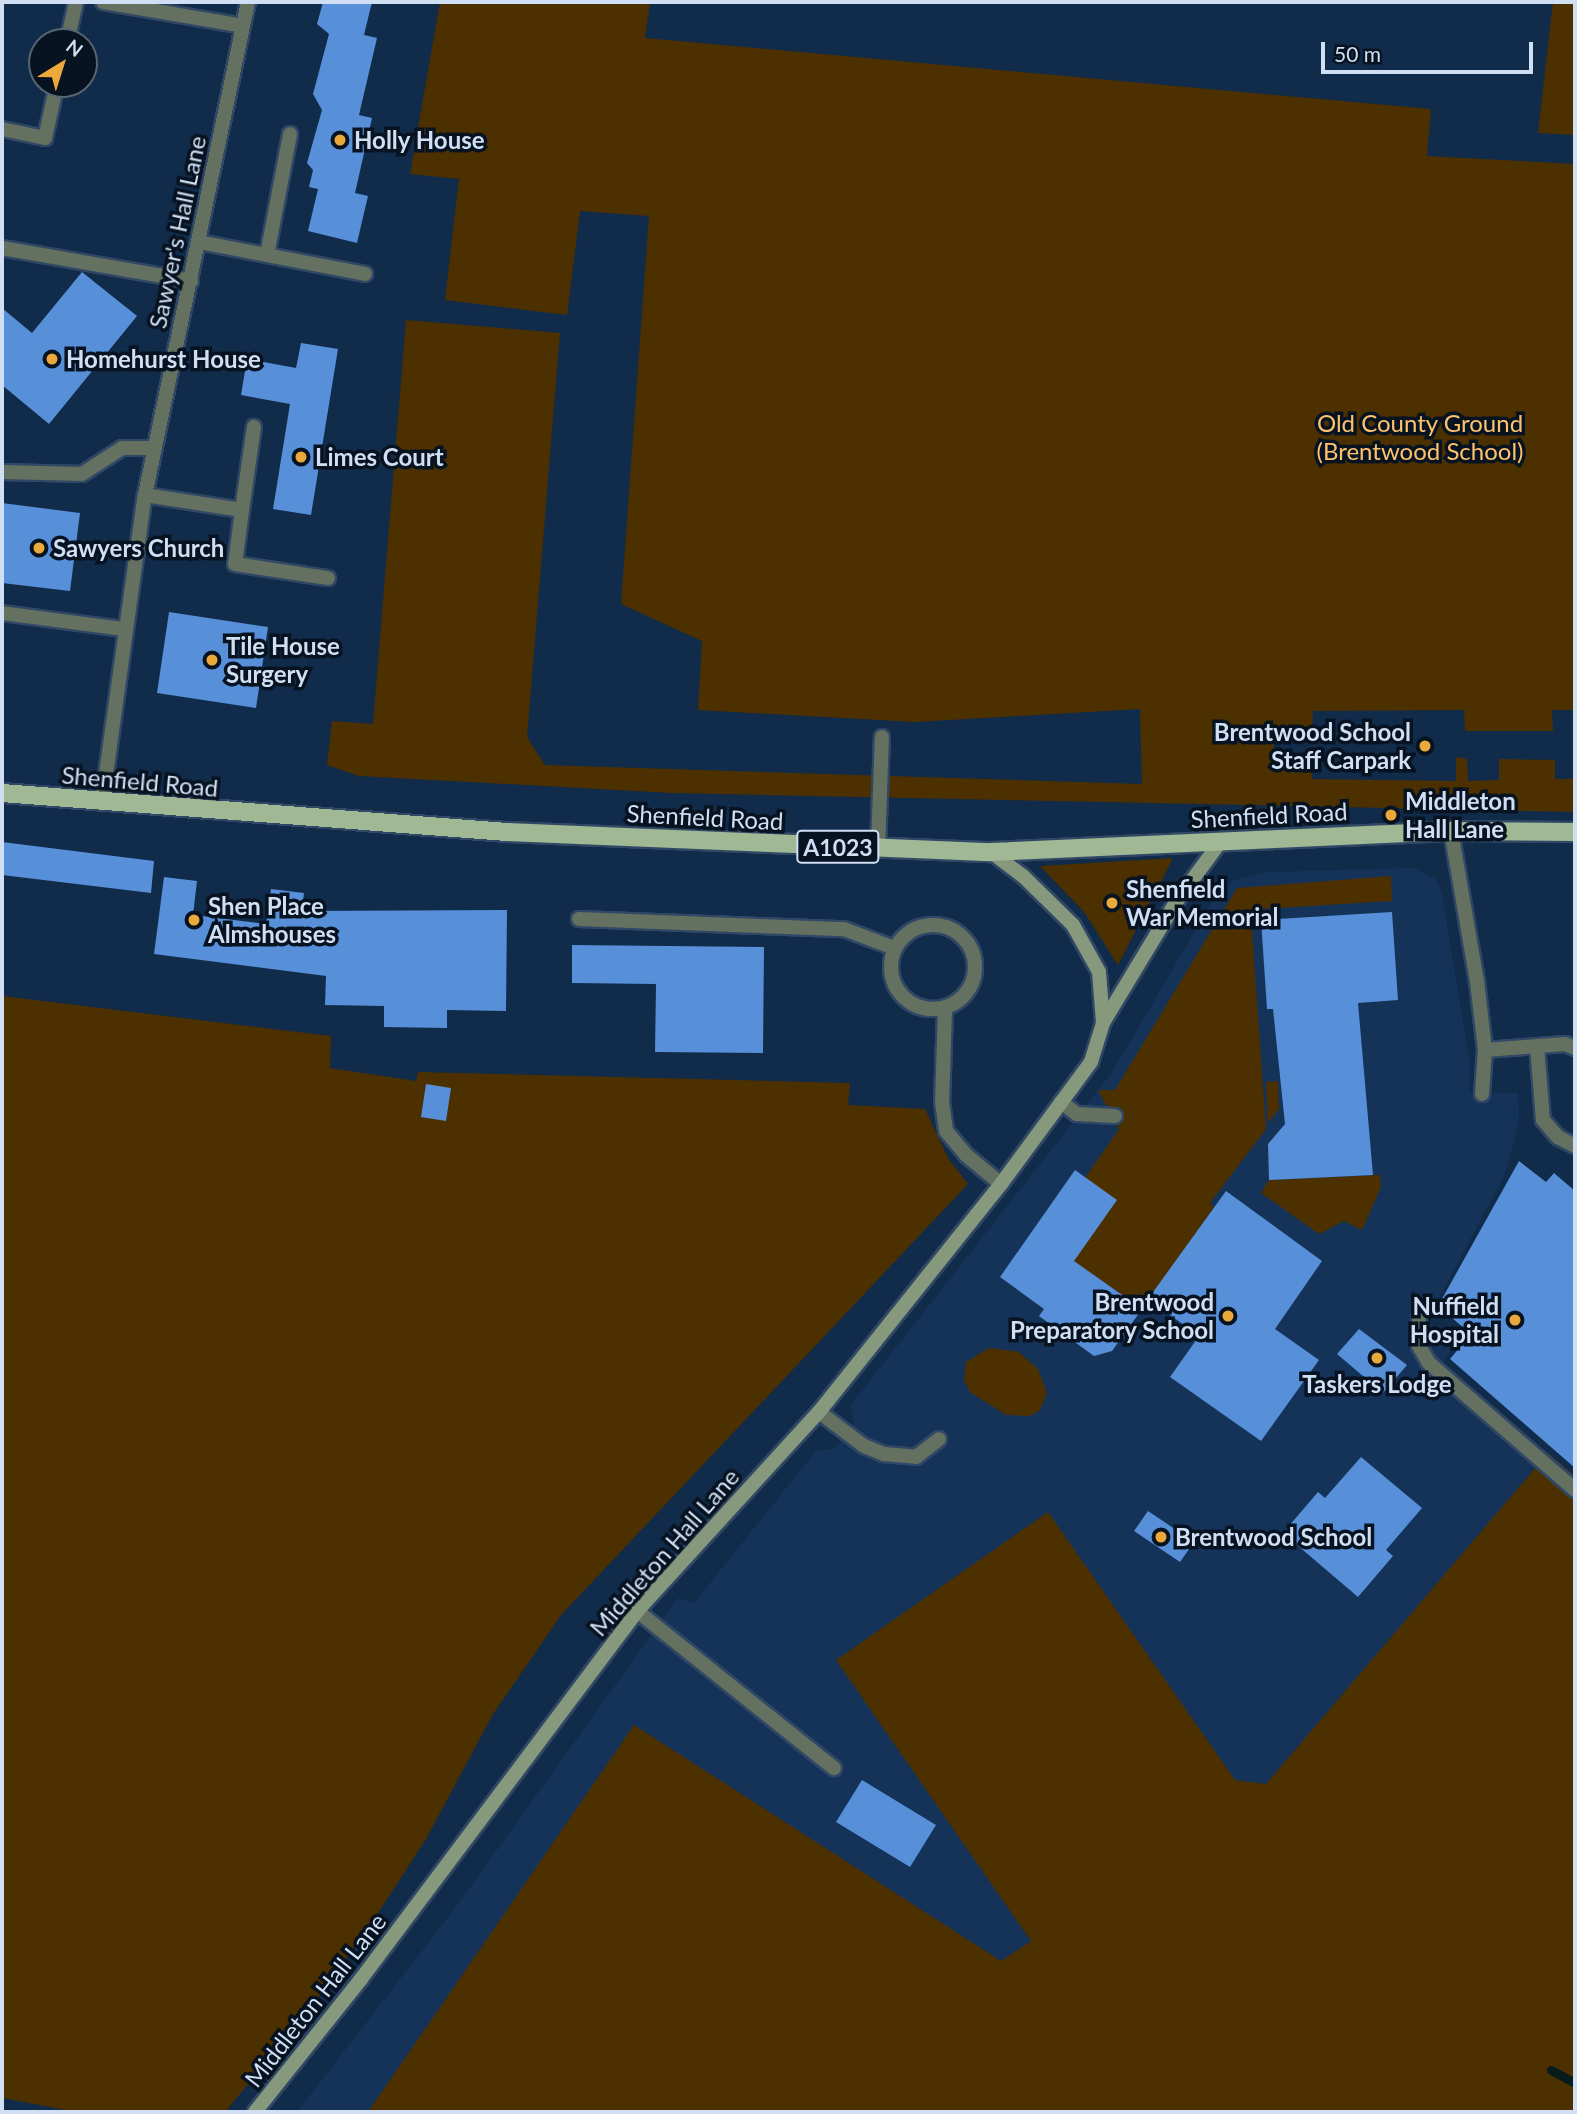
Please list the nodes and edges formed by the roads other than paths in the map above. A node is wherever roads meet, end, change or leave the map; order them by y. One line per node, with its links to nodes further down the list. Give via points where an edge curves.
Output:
1 (76, 2): 5 (street)
2 (103, 2): 4 (street)
3 (248, 2): 4 (street, Sawyer's Hall Lane)
4 (243, 26): 9 (street, Sawyer's Hall Lane)
5 (70, 28)
6 (54, 98): 7 (street, via 45,138)
7 (2, 129)
8 (290, 134): 11 (street)
9 (199, 242): 11 (street); 13 (street, Sawyer's Hall Lane)
10 (2, 248): 13 (street)
11 (267, 255): 12 (street)
12 (365, 274)
13 (191, 281): 15 (street, Sawyer's Hall Lane)
14 (254, 427): 18 (street)
15 (155, 448): 16 (street, via 122,448 82,474); 17 (street, Sawyer's Hall Lane)
16 (2, 472)
17 (145, 495): 18 (street); 21 (street, Sawyer's Hall Lane)
18 (242, 510): 19 (street, via 235,564)
19 (328, 578)
20 (2, 613): 21 (street)
21 (123, 629): 24 (street, Sawyer's Hall Lane)
22 (882, 737): 28 (street)
23 (2, 793): 24 (main road, Shenfield Road / A1023)
24 (102, 803): 28 (main road, Shenfield Road / A1023, via 507,832)
25 (1451, 831): 26 (main road, Shenfield Road / A1023); 27 (main road, Shenfield Road / A1023); 36 (street)
26 (1575, 832)
27 (1221, 841): 29 (main road, Shenfield Road / A1023); 33 (street, Middleton Hall Lane, via 1177,902)
28 (878, 849): 29 (main road, Shenfield Road / A1023)
29 (991, 852): 33 (street, Middleton Hall Lane, via 1073,925 1099,972)
30 (579, 919): 31 (street, via 844,929)
31 (894, 948): 32 (street, via 890,970 898,989 917,1007); 32 (street, via 911,931 931,925 947,927 961,938 976,968 962,997)
32 (945, 1009): 41 (street, via 942,1102 946,1131)
33 (1103, 1023): 38 (street, Middleton Hall Lane, via 1091,1062)
34 (1537, 1046): 35 (street); 36 (street); 40 (street, via 1543,1120)
35 (1575, 1048)
36 (1485, 1050): 37 (street)
37 (1482, 1094)
38 (1061, 1102): 39 (street, via 1077,1114); 41 (street, Middleton Hall Lane)
39 (1115, 1116)
40 (1575, 1146)
41 (1001, 1184): 43 (street, Middleton Hall Lane)
42 (1419, 1317): 45 (street, via 1419,1346 1429,1363)
43 (819, 1412): 44 (street, via 864,1446 884,1454 916,1457); 46 (street, Middleton Hall Lane)
44 (939, 1439)
45 (1575, 1490)
46 (637, 1611): 47 (street); 48 (street, Middleton Hall Lane, via 361,1979)
47 (834, 1768)
48 (255, 2112)

